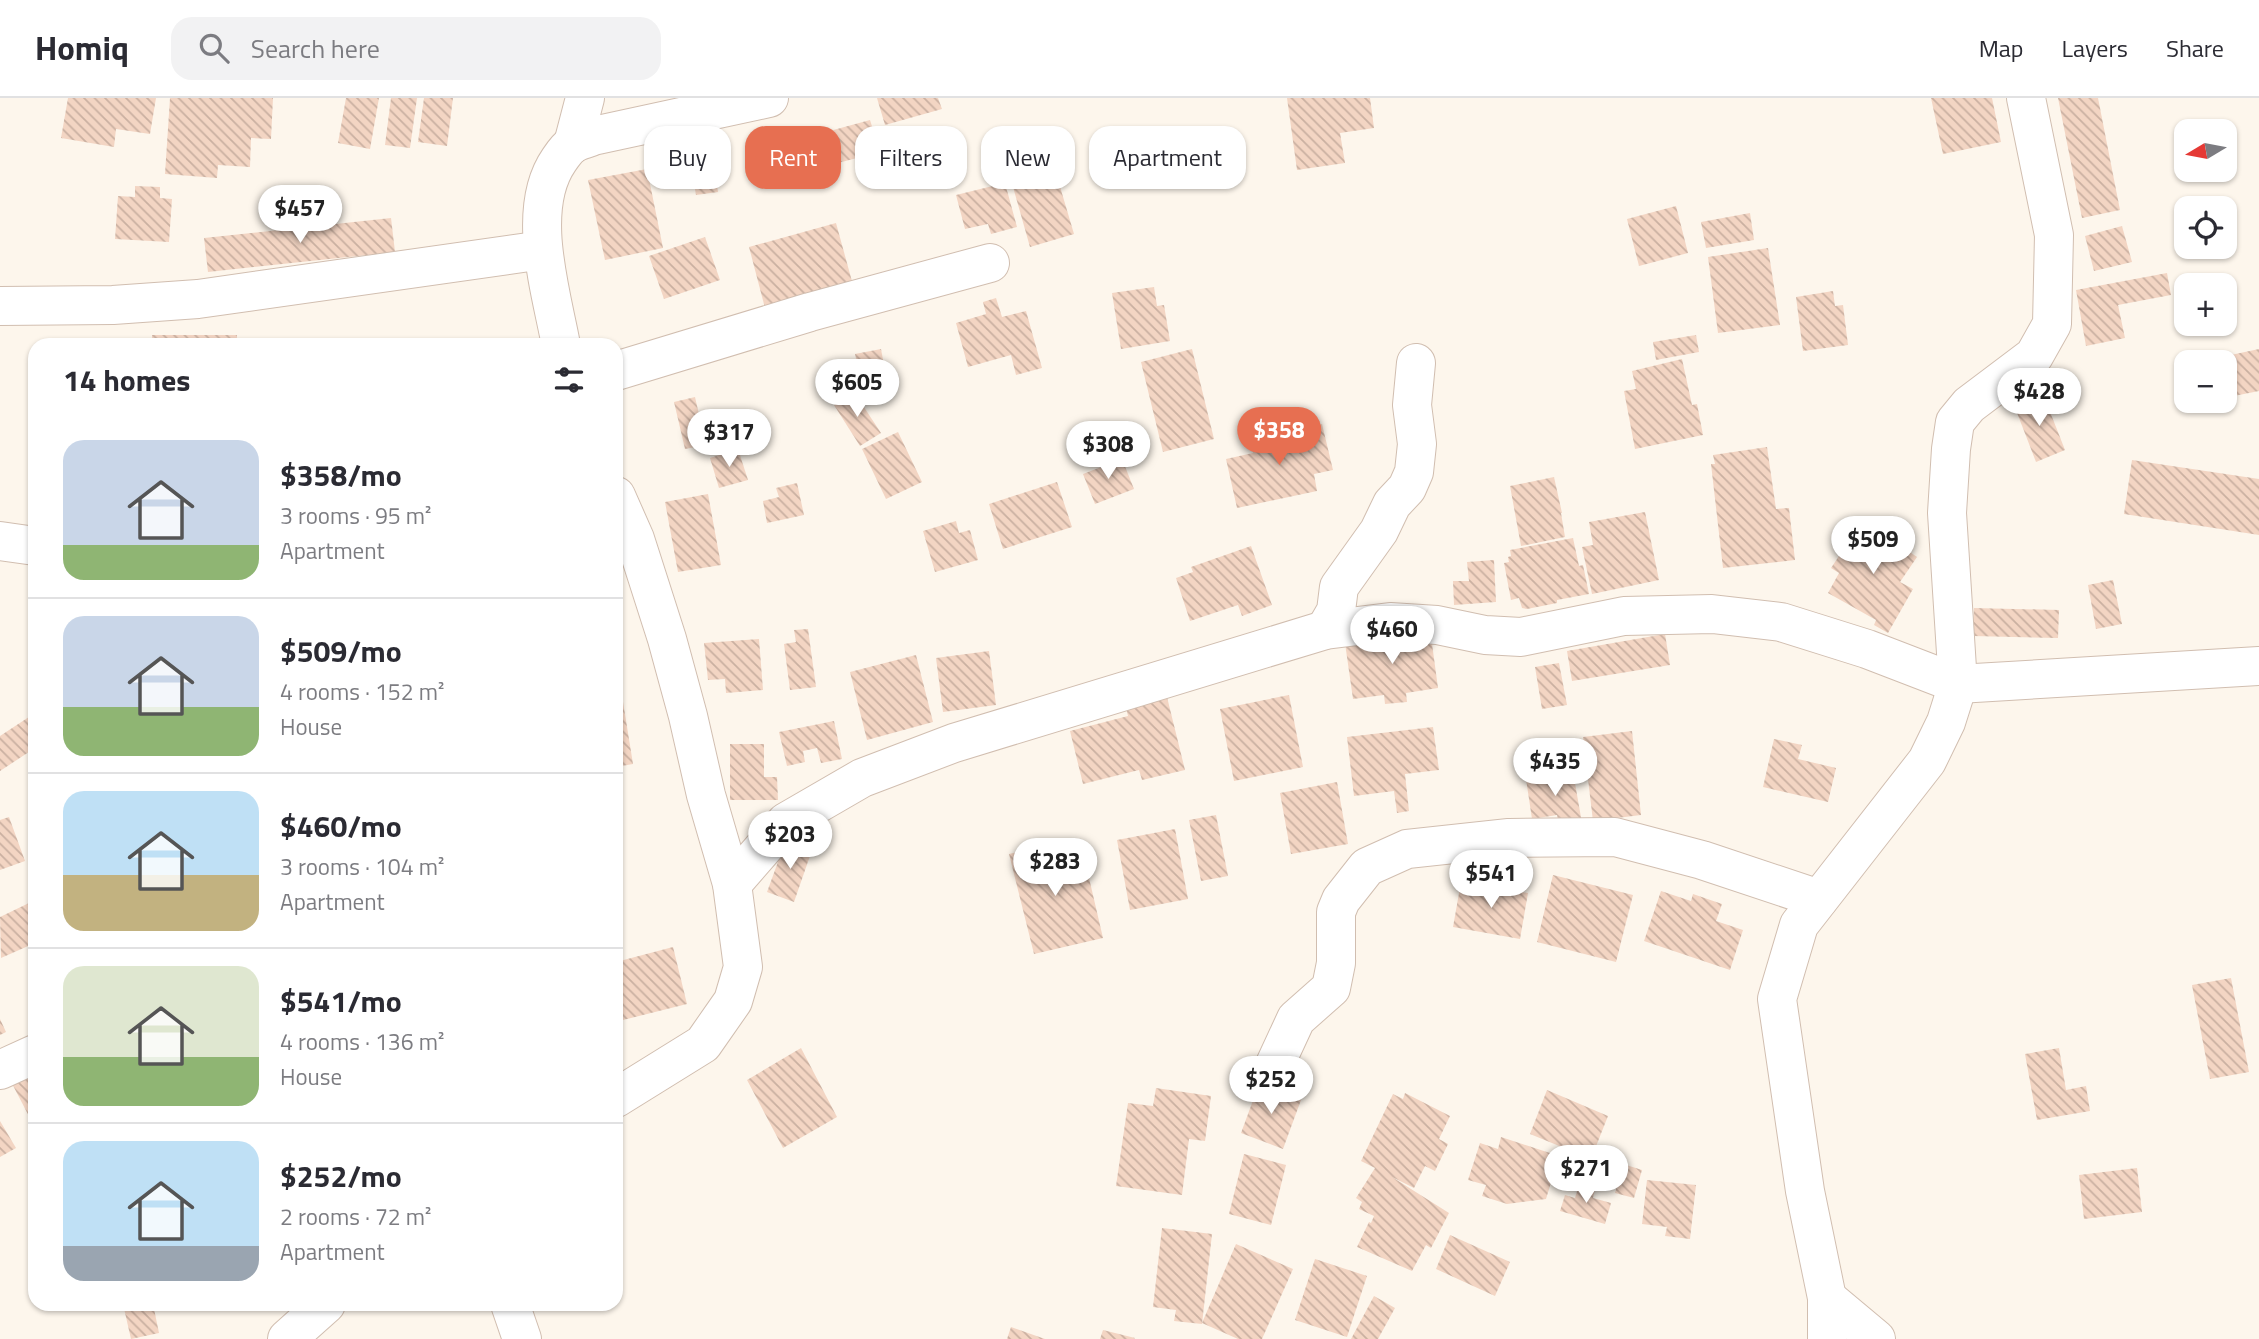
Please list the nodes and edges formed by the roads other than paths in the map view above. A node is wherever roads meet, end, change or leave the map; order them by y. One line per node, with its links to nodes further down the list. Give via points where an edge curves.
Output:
1 (585, 98): 4 (street)
2 (769, 98): 4 (street)
3 (2026, 98): 16 (street, via 2054,235 2052,324 2034,356 1969,405 1955,422 1947,513)
4 (573, 144): 5 (street, via 552,170 544,196)
5 (543, 250): 7 (street, via 198,299); 8 (street)
6 (990, 263): 10 (street)
7 (0, 306)
8 (560, 338)
9 (1416, 363): 14 (street, via 1414,472 1339,587 1336,611)
10 (623, 369)
11 (623, 512): 17 (street, via 667,639)
12 (0, 541): 13 (street)
13 (28, 545)
14 (1325, 631): 16 (street, via 1390,622 1521,637 1624,616 1712,614 1781,622); 17 (street, via 954,743 862,778 786,822)
15 (2259, 666): 16 (street)
16 (1958, 684): 18 (street, via 1927,761)
17 (732, 884): 22 (street, via 743,967 733,1001 703,1044)
18 (1819, 899): 21 (street, via 1702,860 1615,838 1509,838 1407,849 1367,867 1341,900 1336,912 1331,988 1296,1019); 23 (street, via 1799,925 1777,999)
19 (28, 1057): 20 (street)
20 (0, 1070)
21 (1270, 1073)
22 (623, 1094)
23 (1826, 1298): 28 (street); 29 (street)
24 (318, 1311): 26 (street)
25 (512, 1311): 27 (street)
26 (287, 1339)
27 (522, 1339)
28 (1827, 1339)
29 (1876, 1339)

